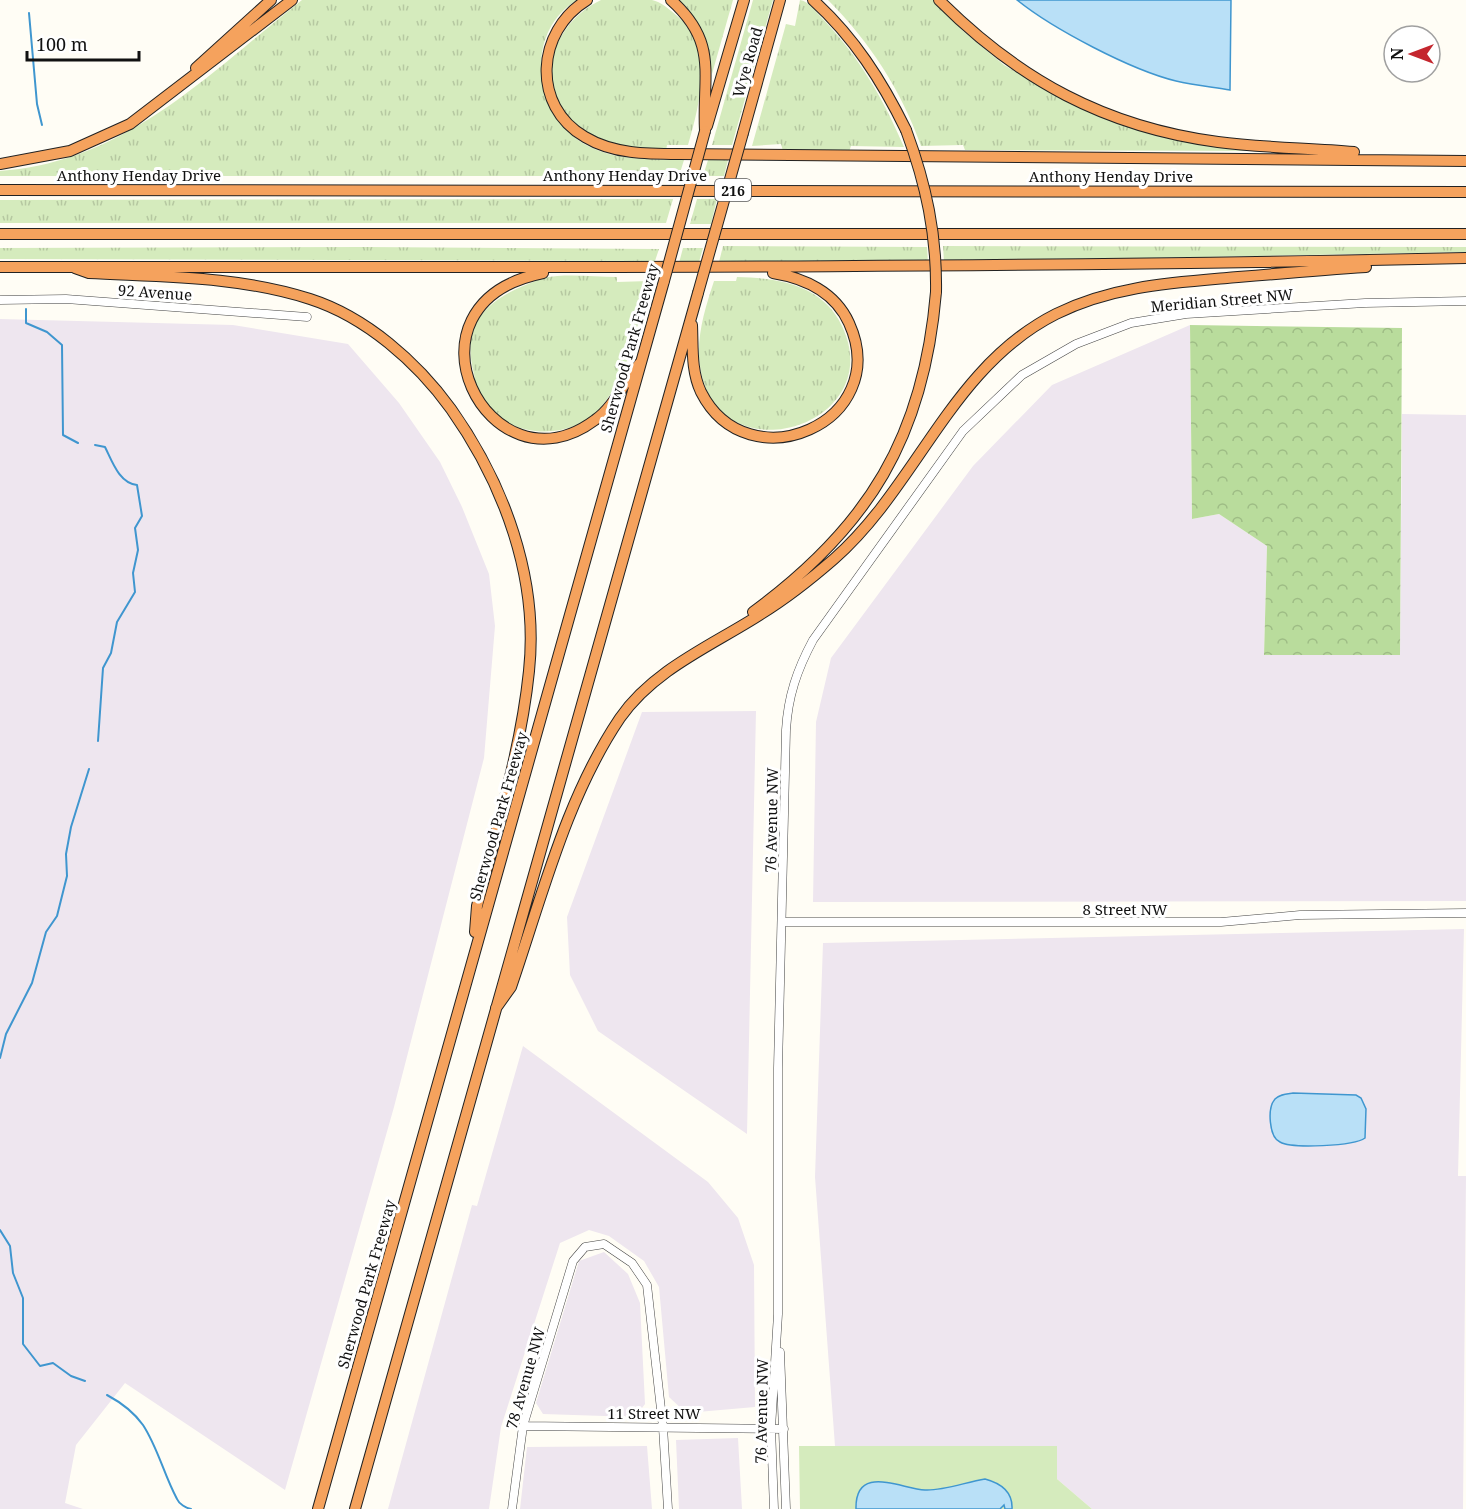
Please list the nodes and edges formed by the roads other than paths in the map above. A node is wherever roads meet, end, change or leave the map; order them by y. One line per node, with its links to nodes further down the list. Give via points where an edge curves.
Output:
1 (271, 0): 9 (highway, via 196,67)
2 (292, 0): 9 (highway)
3 (587, 0): 11 (highway, via 558,26 549,46 547,84 556,108 572,127 600,145 620,150 679,154)
4 (671, 0): 10 (highway, via 699,32 705,56)
5 (744, 0): 10 (highway, Wye Road)
6 (780, 0): 26 (highway, Wye Road, bridge)
7 (813, 0): 30 (highway, bridge, via 859,49 906,130 929,203 936,256 928,361 915,409 896,454 844,532 816,561)
8 (939, 0): 11 (highway, via 975,35 1056,92 1112,117 1159,131 1221,142)
9 (194, 77): 13 (highway, via 130,124 91,144 46,157)
10 (705, 131): 28 (highway, Sherwood Park Freeway, bridge)
11 (1411, 158): 12 (highway)
12 (1466, 161)
13 (0, 164)
14 (0, 190): 15 (highway, Anthony Henday Drive / 216)
15 (1466, 192)
16 (0, 234): 17 (highway)
17 (1466, 234)
18 (1466, 258): 19 (highway)
19 (1417, 259): 22 (highway); 30 (highway, via 1144,286 1100,296 1055,314 1007,346 969,384 880,509 836,558 780,602)
20 (0, 267): 21 (highway)
21 (72, 267): 23 (highway); 33 (highway, via 89,273 254,284 334,309 380,338 424,377 466,431 485,463 509,518 531,626 524,715 477,906)
22 (758, 268): 23 (highway); 26 (highway, via 821,289 847,319 856,343 855,377 846,399 828,420 800,434 771,438 741,430 724,419 708,404 695,377)
23 (565, 269): 28 (highway, via 512,282 476,312 465,342 464,360 472,390 487,413 524,435 552,437 574,433 606,411)
24 (0, 300): 27 (street, 92 Avenue, via 66,299)
25 (1466, 301): 29 (street, Meridian Street NW, via 1311,306 1152,319 1076,344 1022,375)
26 (691, 314): 34 (highway)
27 (307, 317)
28 (643, 361): 33 (highway, Sherwood Park Freeway)
29 (1000, 394): 32 (street, 76 Avenue NW, via 950,448 813,640 799,666 787,710)
30 (702, 649): 34 (highway, via 640,695 603,745 574,806 511,987)
31 (1466, 913): 32 (street, 8 Street NW, via 1300,915 1221,922)
32 (783, 922): 35 (street, 76 Avenue NW, via 778,1068)
33 (474, 954): 40 (highway, Sherwood Park Freeway)
34 (496, 1008): 41 (highway)
35 (778, 1314): 38 (street, 76 Avenue NW); 39 (street, 76 Avenue NW)
36 (523, 1426): 37 (street, 11 Street NW); 37 (street, 78 Avenue NW, via 576,1257 585,1247 604,1244 632,1263 647,1285); 42 (street, 78 Avenue NW)
37 (663, 1427): 38 (street, 11 Street NW); 43 (street)
38 (771, 1428): 39 (street, 11 Street NW); 44 (street, 76 Avenue NW)
39 (784, 1428): 45 (street, 76 Avenue NW)
40 (318, 1509)
41 (354, 1509)
42 (512, 1509)
43 (668, 1509)
44 (774, 1509)
45 (786, 1509)

